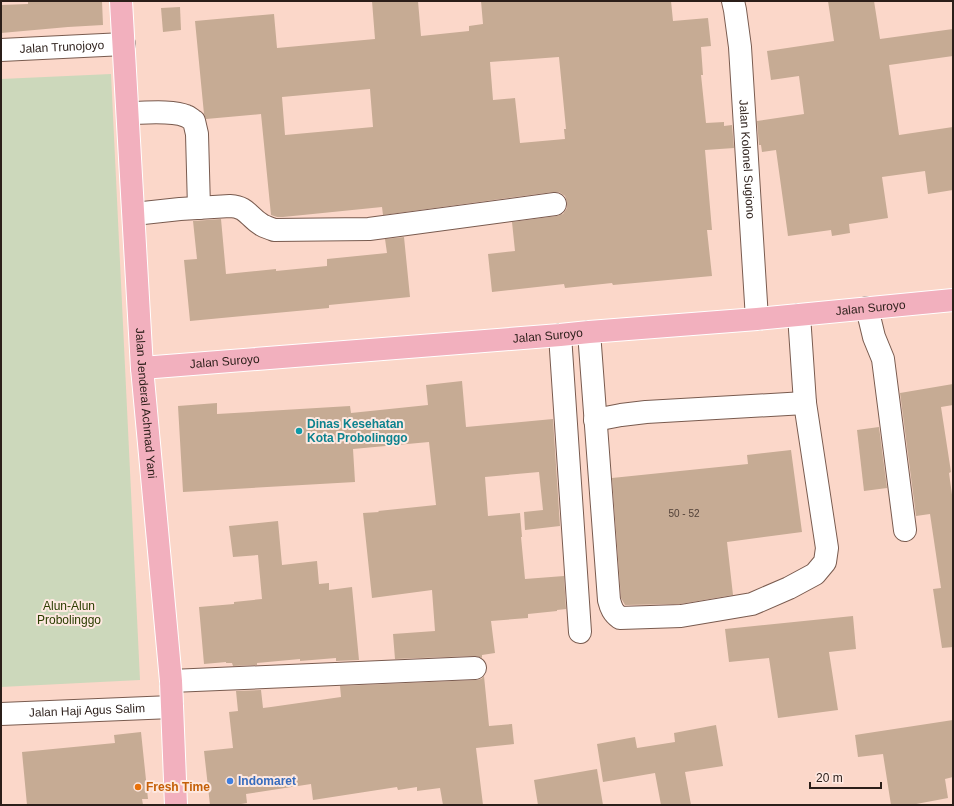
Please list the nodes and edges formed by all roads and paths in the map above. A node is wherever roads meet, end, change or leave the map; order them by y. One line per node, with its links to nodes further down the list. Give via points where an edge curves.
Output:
1 (121, 1): 3 (main road, Jalan Jenderal Achmad Yani)
2 (732, 1): 12 (street, Jalan Kolonel Sugiono, via 740,47)
3 (124, 44): 4 (street, Jalan Trunojoyo); 5 (main road, Jalan Jenderal Achmad Yani)
4 (1, 50)
5 (128, 114): 7 (street, via 179,114 194,121 197,134); 8 (main road, Jalan Jenderal Achmad Yani)
6 (555, 204): 7 (street, via 368,229 274,230 261,225 243,208)
7 (199, 208): 8 (street)
8 (134, 214): 15 (main road, Jalan Jenderal Achmad Yani)
9 (953, 300): 10 (main road, Jalan Suroyo)
10 (868, 308): 11 (main road, Jalan Suroyo); 18 (street, via 874,337 883,359)
11 (799, 315): 12 (main road, Jalan Suroyo); 16 (street)
12 (757, 319): 13 (main road, Jalan Suroyo)
13 (589, 332): 14 (main road, Jalan Suroyo); 17 (street)
14 (560, 335): 15 (main road, Jalan Suroyo); 19 (street)
15 (142, 368): 21 (main road, Jalan Jenderal Achmad Yani)
16 (805, 403): 17 (street, via 646,412); 17 (street, via 827,548 825,562 815,574 752,604 681,616 620,618 611,609)
17 (595, 420)
18 (905, 530)
19 (580, 632)
20 (475, 668): 21 (street)
21 (170, 681): 22 (main road, Jalan Jenderal Achmad Yani)
22 (172, 707): 23 (street, Jalan Haji Agus Salim); 24 (main road, Jalan Jenderal Achmad Yani)
23 (1, 714)
24 (176, 805)

